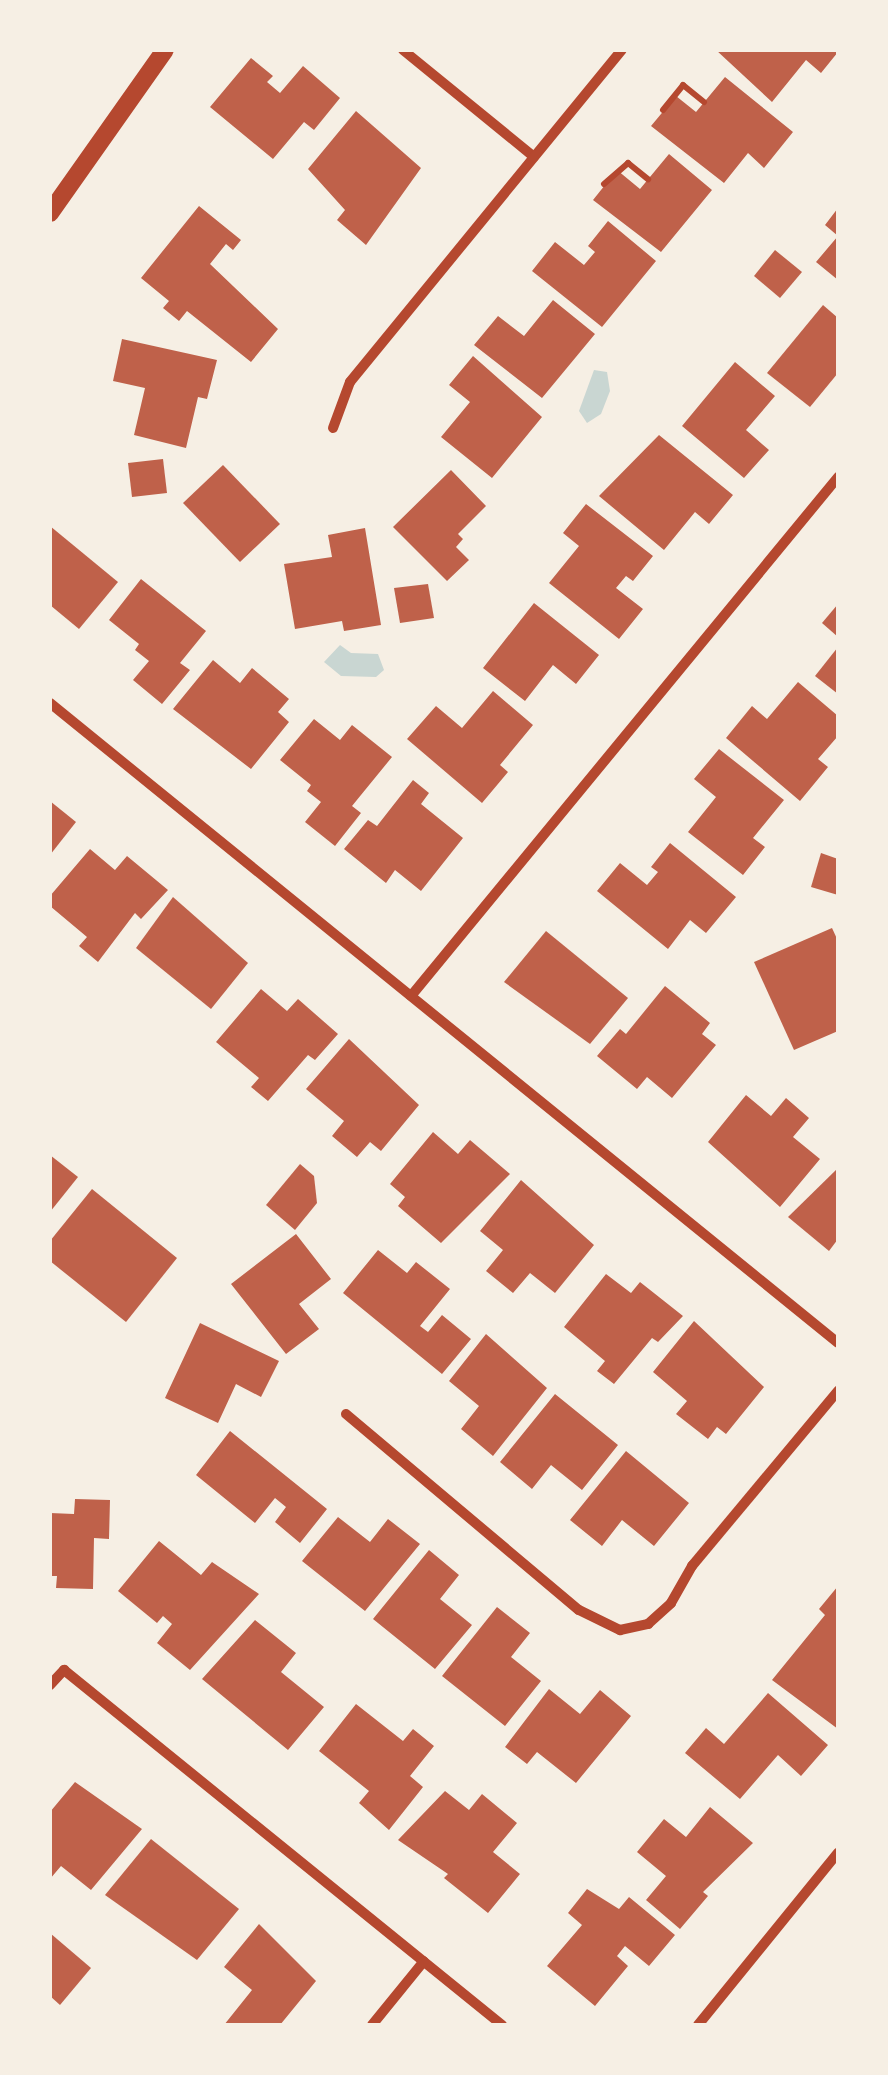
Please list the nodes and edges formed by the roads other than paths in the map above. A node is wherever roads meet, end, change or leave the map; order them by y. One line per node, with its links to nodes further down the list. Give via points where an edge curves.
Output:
1 (164, 50): 5 (street)
2 (404, 50): 4 (street)
3 (622, 50): 4 (street)
4 (534, 157): 6 (street, via 350,382)
5 (50, 213)
6 (333, 428)
7 (838, 478): 9 (street)
8 (50, 702): 9 (street)
9 (410, 996): 10 (street)
10 (838, 1343)
11 (838, 1390): 12 (street, via 692,1566 671,1604 648,1624 620,1630 579,1610)
12 (346, 1414)
13 (50, 1685): 15 (street, via 64,1670)
14 (838, 1853): 18 (street)
15 (424, 1961): 16 (street); 17 (street)
16 (372, 2025)
17 (502, 2025)
18 (698, 2025)

